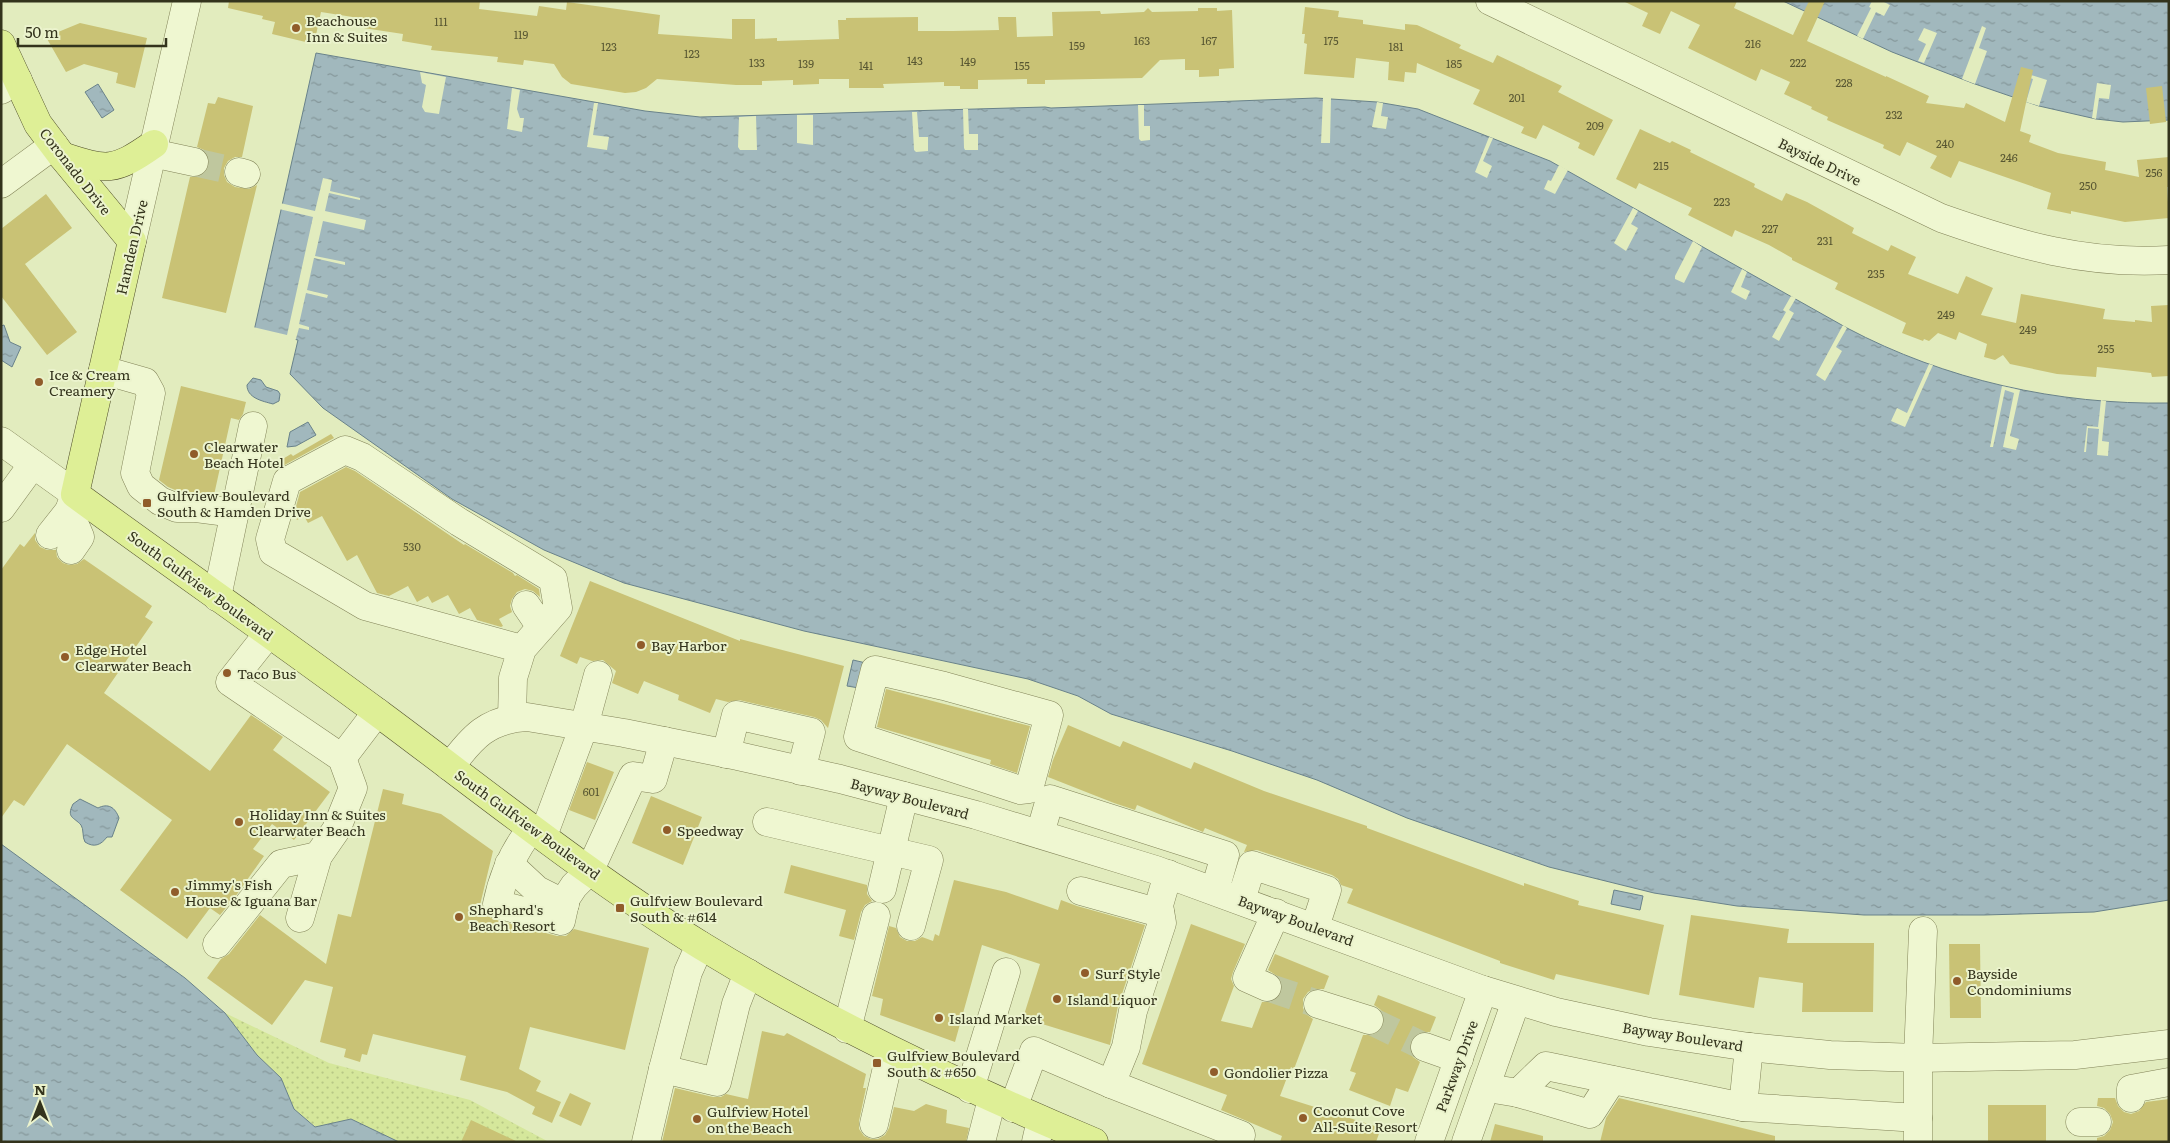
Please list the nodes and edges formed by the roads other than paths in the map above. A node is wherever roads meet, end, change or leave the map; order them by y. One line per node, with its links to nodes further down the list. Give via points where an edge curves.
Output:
1 (187, 1): 5 (street, Hamden Drive)
2 (1490, 1): 10 (street, Bayside Drive, via 1941,218 2005,240 2077,256 2134,262)
3 (1, 44): 4 (main road, Coronado Drive)
4 (10, 85): 6 (main road, Coronado Drive)
5 (153, 148): 6 (main road, via 111,167 93,167); 7 (street); 9 (street, Hamden Drive)
6 (58, 150): 8 (street); 9 (main road, Coronado Drive)
7 (194, 162)
8 (1, 184)
9 (132, 241): 11 (main road, Hamden Drive)
10 (2169, 260)
11 (103, 370): 15 (main road, Hamden Drive); 17 (street, via 145,382 151,393 135,473 141,486 160,501 177,508)
12 (253, 426): 17 (street)
13 (1, 441): 14 (street, South Gulfview Boulevard)
14 (33, 464): 15 (street, South Gulfview Boulevard); 16 (street)
15 (72, 502): 18 (street); 19 (main road, South Gulfview Boulevard)
16 (1, 508)
17 (235, 513): 19 (street)
18 (60, 543)
19 (217, 598): 22 (main road, South Gulfview Boulevard)
20 (526, 605): 21 (street)
21 (542, 627): 23 (street); 23 (street, via 558,608 553,578 459,522 362,457 344,450 316,471 287,481 270,539 273,552 365,606)
22 (268, 634): 25 (main road, South Gulfview Boulevard); 30 (street, via 230,682)
23 (522, 649): 26 (street, via 513,678)
24 (598, 675): 27 (street)
25 (377, 712): 30 (street); 31 (main road, South Gulfview Boulevard)
26 (512, 718): 27 (street, Bayway Boulevard, via 535,718); 31 (street, Bayway Boulevard, via 485,729 470,740)
27 (584, 726): 28 (street, Bayway Boulevard); 37 (street)
28 (664, 741): 29 (street, Bayway Boulevard); 42 (street, via 653,779 633,776)
29 (726, 754): 32 (street, Bayway Boulevard); 32 (street, via 736,715 811,732)
30 (342, 758): 40 (street, via 353,788 336,830)
31 (450, 767): 37 (main road, South Gulfview Boulevard)
32 (801, 771): 34 (street, Bayway Boulevard)
33 (1020, 790): 33 (street, via 1030,789 1049,715 875,670 858,737); 36 (street)
34 (904, 796): 36 (street, Bayway Boulevard); 39 (street)
35 (767, 822): 39 (street)
36 (1011, 826): 38 (street, Bayway Boulevard)
37 (537, 832): 41 (street, via 518,846); 42 (main road, South Gulfview Boulevard)
38 (1040, 834): 43 (street, Bayway Boulevard); 45 (street, via 1050,799 1225,856)
39 (891, 851): 44 (street); 53 (street, via 929,860)
40 (318, 856): 52 (street); 56 (street, via 280,864)
41 (509, 864): 48 (street, via 537,890); 48 (street, via 497,904 561,921)
42 (590, 870): 48 (street, via 574,886); 57 (main road, South Gulfview Boulevard)
43 (1168, 874): 45 (street, Bayway Boulevard); 49 (street, via 1159,905)
44 (882, 889)
45 (1214, 890): 47 (street, Bayway Boulevard)
46 (1081, 891): 49 (street)
47 (1241, 900): 50 (street, Bayway Boulevard); 54 (street, via 1252,865 1327,890)
48 (565, 904)
49 (1160, 913): 75 (street, via 1162,923 1126,1047)
50 (1276, 913): 54 (street, Bayway Boulevard); 60 (street, via 1247,978)
51 (876, 916): 65 (street)
52 (300, 918)
53 (911, 926)
54 (1315, 927): 61 (street, Bayway Boulevard)
55 (1923, 931): 70 (street)
56 (217, 944)
57 (700, 944): 59 (main road, South Gulfview Boulevard); 72 (street, via 688,972)
58 (1006, 972): 79 (street)
59 (748, 973): 65 (main road, South Gulfview Boulevard); 72 (street, via 736,1004 717,1082)
60 (1267, 987)
61 (1483, 990): 62 (street, Bayway Boulevard); 71 (street, Parkway Drive)
62 (1516, 1001): 68 (street, Bayway Boulevard, via 1649,1032); 76 (street)
63 (1318, 1004): 64 (street)
64 (1369, 1020)
65 (847, 1029): 69 (main road, South Gulfview Boulevard)
66 (2169, 1044): 70 (street, Bayway Boulevard, via 2075,1056)
67 (1425, 1047): 71 (street)
68 (1749, 1047): 70 (street, Bayway Boulevard, via 1830,1055); 80 (street)
69 (893, 1052): 79 (main road, South Gulfview Boulevard); 81 (street)
70 (1918, 1058): 82 (street)
71 (1459, 1059): 88 (street, Parkway Drive)
72 (663, 1070): 85 (street)
73 (1612, 1080): 77 (street, via 1546,1066); 77 (street, via 1590,1114); 80 (street)
74 (2169, 1082): 78 (street, via 2131,1089)
75 (1111, 1084): 79 (street, via 1034,1051); 87 (street, via 1241,1135)
76 (1487, 1084): 77 (street); 89 (street)
77 (1518, 1093)
78 (2131, 1098)
79 (992, 1099): 83 (main road, South Gulfview Boulevard); 86 (street)
80 (1743, 1107): 82 (street)
81 (874, 1124)
82 (1918, 1130)
83 (1039, 1131): 84 (main road, South Gulfview Boulevard)
84 (1091, 1141)
85 (646, 1142)
86 (981, 1142)
87 (1238, 1142)
88 (1429, 1142)
89 (1466, 1142)

